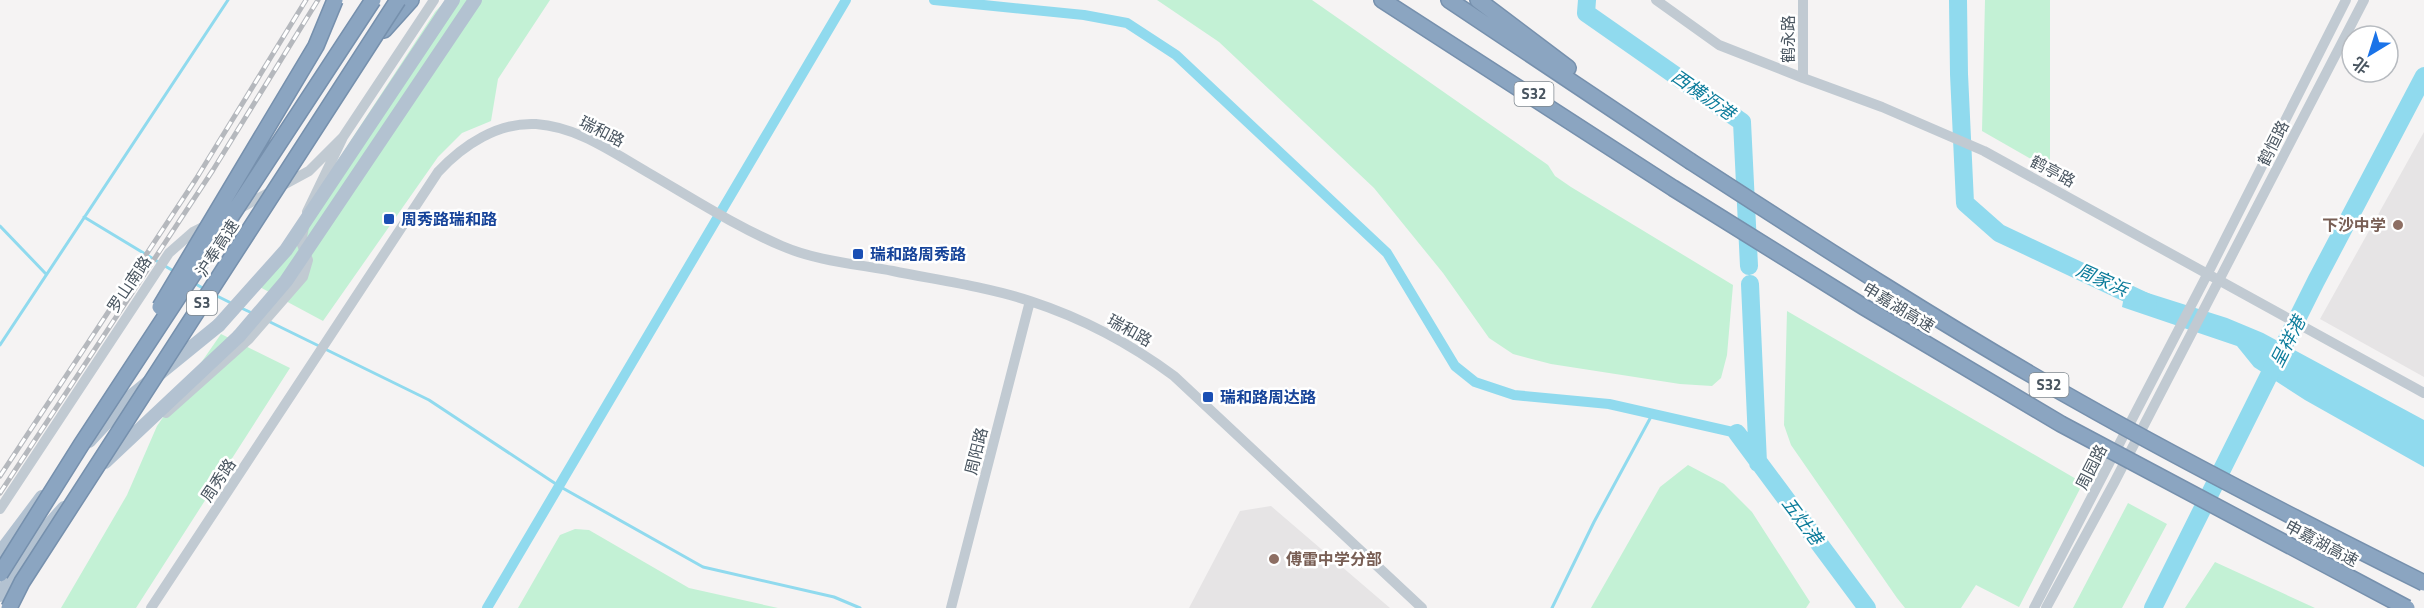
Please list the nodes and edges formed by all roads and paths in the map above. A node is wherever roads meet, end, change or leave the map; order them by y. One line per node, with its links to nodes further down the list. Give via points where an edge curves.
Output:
1 (335, 0): 28 (highway, bridge, via 316,46)
2 (373, 0): 28 (highway, 沪奉高速 / S3, bridge)
3 (398, 0): 16 (highway, 沪奉高速 / S3, bridge)
4 (411, 0): 16 (highway, bridge)
5 (434, 0): 18 (street, 罗山南路)
6 (453, 0): 30 (main road, bridge, via 286,250 219,325 128,399 24,519)
7 (475, 0): 33 (main road, bridge, via 286,281 239,336 114,452 42,533)
8 (1382, 0): 20 (highway)
9 (1394, 0): 20 (highway, 申嘉湖高速 / S32)
10 (1449, 0): 19 (highway, 申嘉湖高速 / S32)
11 (1478, 0): 19 (highway)
12 (1656, 0): 17 (street, 鹤亭路, via 1719,45)
13 (1803, 0): 17 (street, 鹤永路)
14 (2346, 0): 21 (street, 鹤恒路)
15 (2364, 0): 22 (street, 鹤恒路)
16 (368, 48): 34 (highway, 沪奉高速 / S3, bridge, via 22,582)
17 (1803, 78): 21 (street, 鹤亭路, via 1984,151)
18 (343, 137): 29 (street, 罗山南路, via 309,171 193,232 170,253); 34 (street, 罗山南路, via 308,207 301,242 308,260 303,277 249,339 113,458)
19 (1690, 161): 32 (highway, 申嘉湖高速 / S32, bridge, via 1877,283 2079,402)
20 (1673, 188): 40 (highway, 申嘉湖高速 / S32, bridge, via 2061,424)
21 (2208, 273): 22 (street, 鹤亭路); 23 (street, 鹤恒路)
22 (2220, 279): 24 (street, 鹤恒路); 27 (street, 鹤亭路)
23 (2198, 293): 38 (street, 周园路)
24 (2209, 298): 39 (street, 周园路)
25 (1030, 301): 26 (street, 瑞和路, via 804,255 742,228 592,140 562,127 511,124 483,136 438,172); 36 (street, 周阳路); 37 (street, 瑞和路, via 1143,353 1174,376)
26 (333, 334): 35 (street, 周秀路)
27 (2424, 393)
28 (81, 445): 31 (highway, 沪奉高速 / S3, bridge)
29 (0, 509)
30 (0, 554)
31 (0, 574)
32 (2424, 583)
33 (0, 595)
34 (9, 608)
35 (151, 608)
36 (951, 608)
37 (1422, 608)
38 (2034, 608)
39 (2046, 608)
40 (2407, 608)

